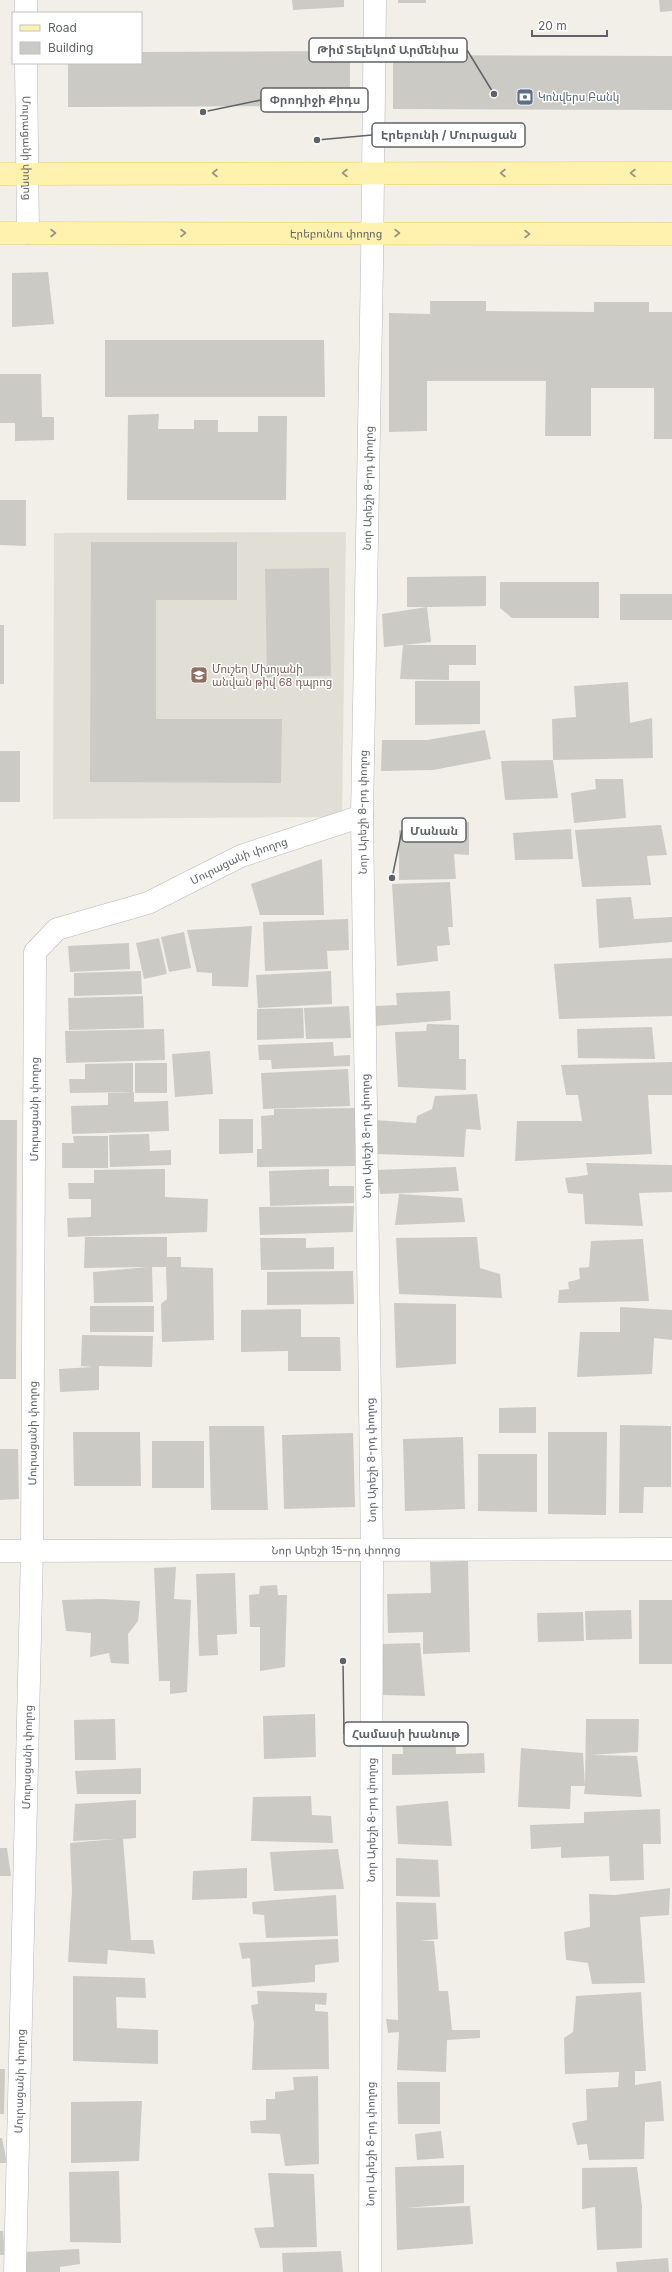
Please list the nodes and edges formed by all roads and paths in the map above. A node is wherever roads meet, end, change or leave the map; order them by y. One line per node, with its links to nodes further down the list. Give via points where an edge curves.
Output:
1 (26, 0): 3 (street)
2 (375, 0): 8 (street, Նոր Արեշի 8-րդ փողոց)
3 (26, 12)
4 (26, 64): 7 (street, Մուրացանի փողոց)
5 (672, 173): 8 (main road, one-way to 8)
6 (0, 174): 7 (main road)
7 (28, 174): 8 (main road, one-way to 7); 10 (street, Մուրացանի փողոց)
8 (373, 174): 11 (street, Նոր Արեշի 8-րդ փողոց)
9 (0, 233): 10 (main road, Էրեբունու փողոց)
10 (28, 233): 11 (main road, Էրեբունու փողոց, one-way to 11)
11 (372, 233): 12 (main road, Էրեբունու փողոց, one-way to 12); 13 (street, Նոր Արեշի 8-րդ փողոց)
12 (672, 234)
13 (362, 816): 15 (street, Նոր Արեշի 8-րդ փողոց); 17 (street, Մուրացանի փողոց, via 242,856 148,903 57,929 35,952)
14 (672, 1549): 15 (street, Նոր Արեշի 15-րդ փողոց)
15 (372, 1550): 17 (street, Նոր Արեշի 15-րդ փողոց); 19 (street, Նոր Արեշի 8-րդ փողոց)
16 (0, 1551): 17 (street, Նոր Արեշի 15-րդ փողոց)
17 (32, 1551): 18 (street, Մուրացանի փողոց)
18 (15, 2272)
19 (370, 2272)

